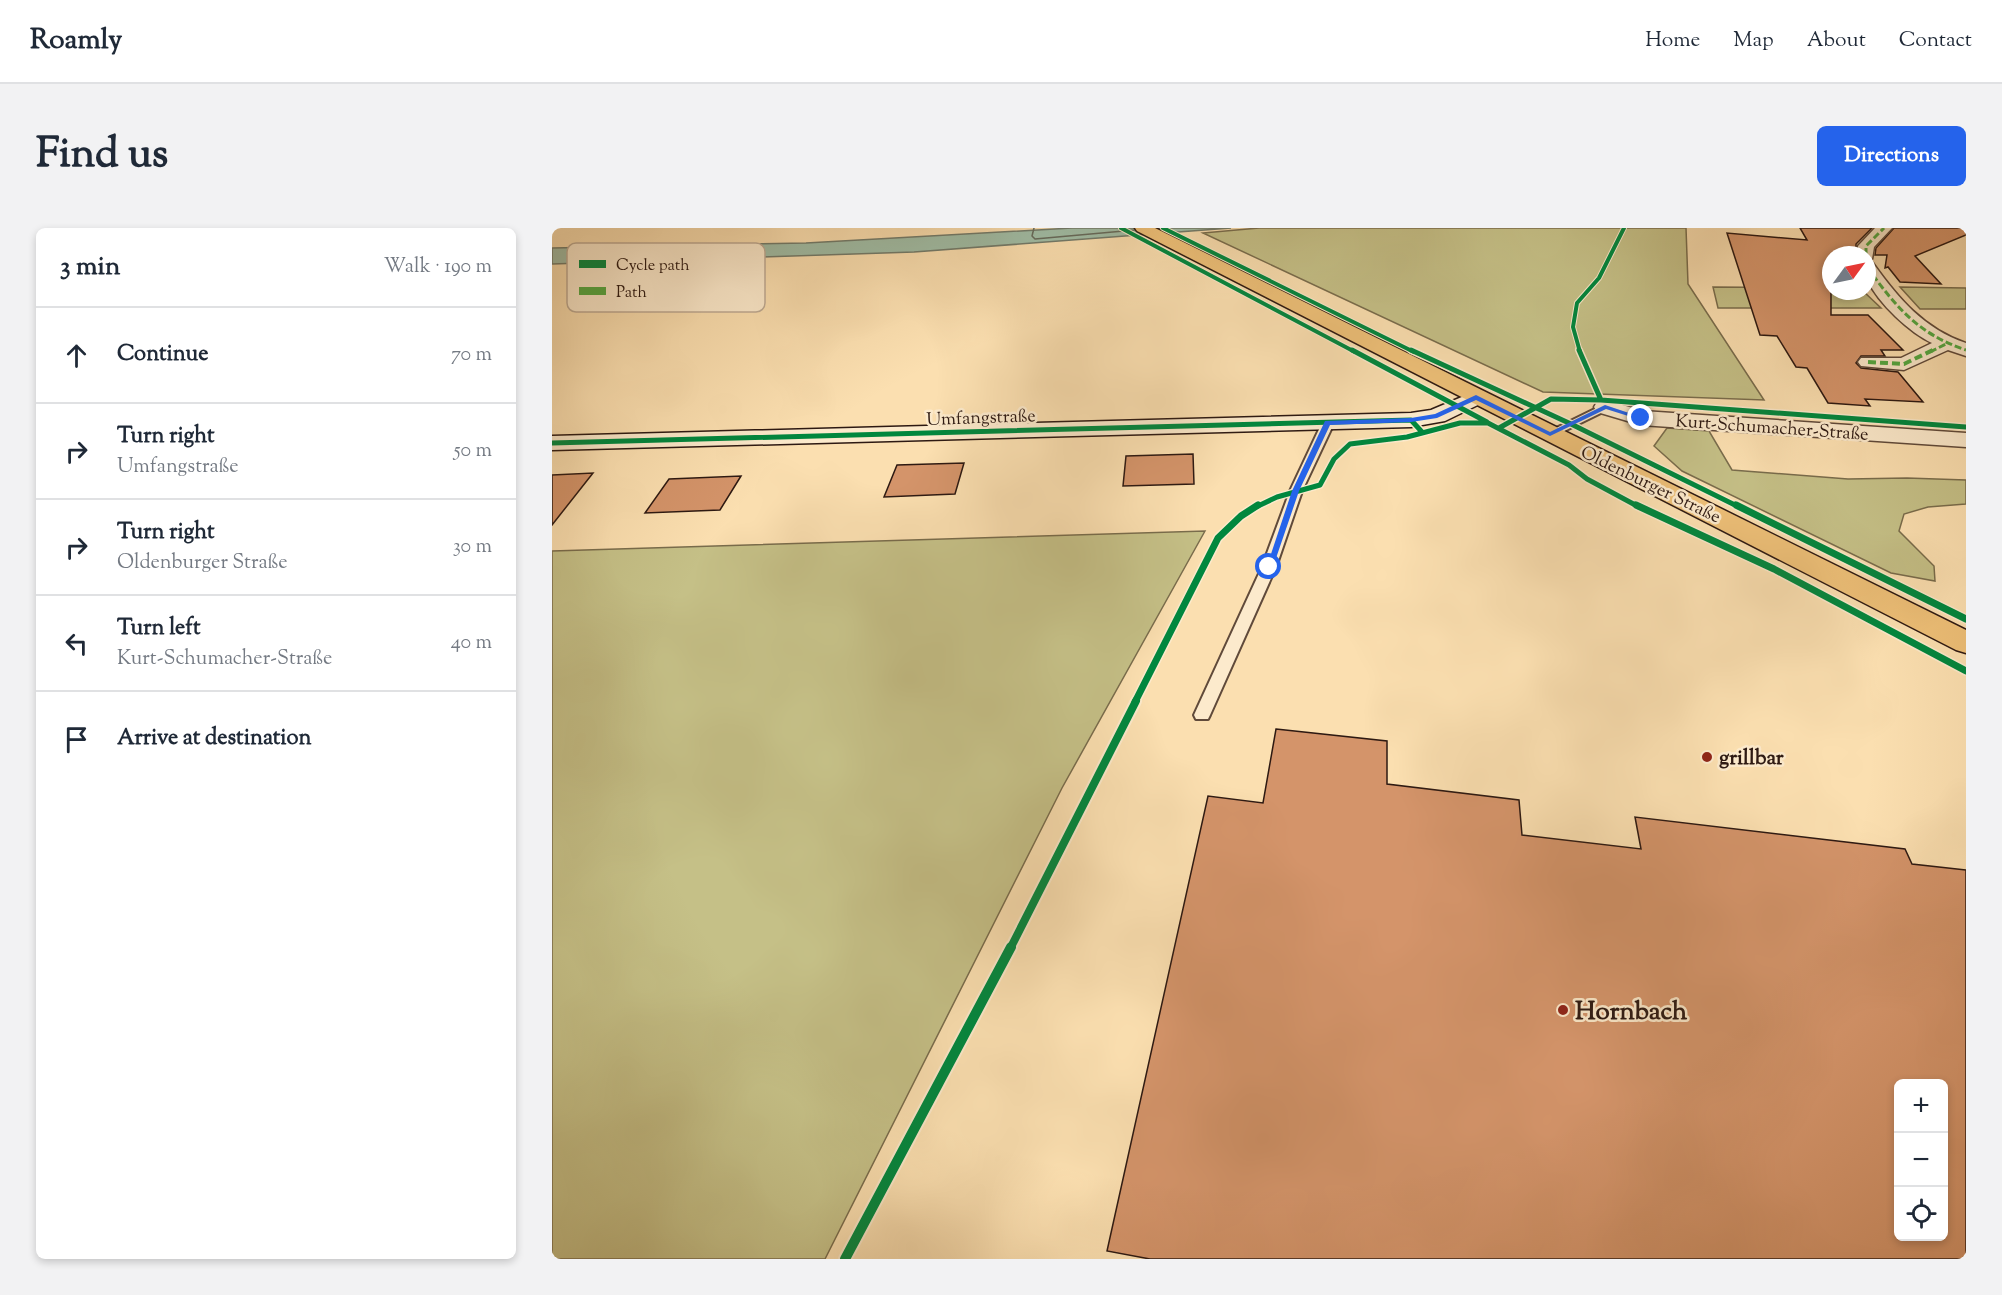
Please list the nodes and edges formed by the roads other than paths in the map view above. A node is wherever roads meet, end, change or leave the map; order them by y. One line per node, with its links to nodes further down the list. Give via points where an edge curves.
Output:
1 (1143, 228): 8 (main road, Oldenburger Straße)
2 (1884, 228): 3 (street)
3 (1866, 246)
4 (1876, 279): 5 (street, via 1904,316)
5 (1946, 344): 6 (street); 7 (street, via 1904,364)
6 (1966, 350)
7 (1868, 362)
8 (1476, 397): 10 (street, Umfangstraße, via 1437,416); 11 (main road, Oldenburger Straße)
9 (1605, 407): 11 (lane, Kurt-Schumacher-Straße); 12 (street, Kurt-Schumacher-Straße, via 1641,418)
10 (1328, 423): 13 (street, Umfangstraße); 15 (lane)
11 (1550, 434): 14 (main road, Oldenburger Straße)
12 (1966, 440)
13 (552, 443)
14 (1966, 643)
15 (1202, 715)

